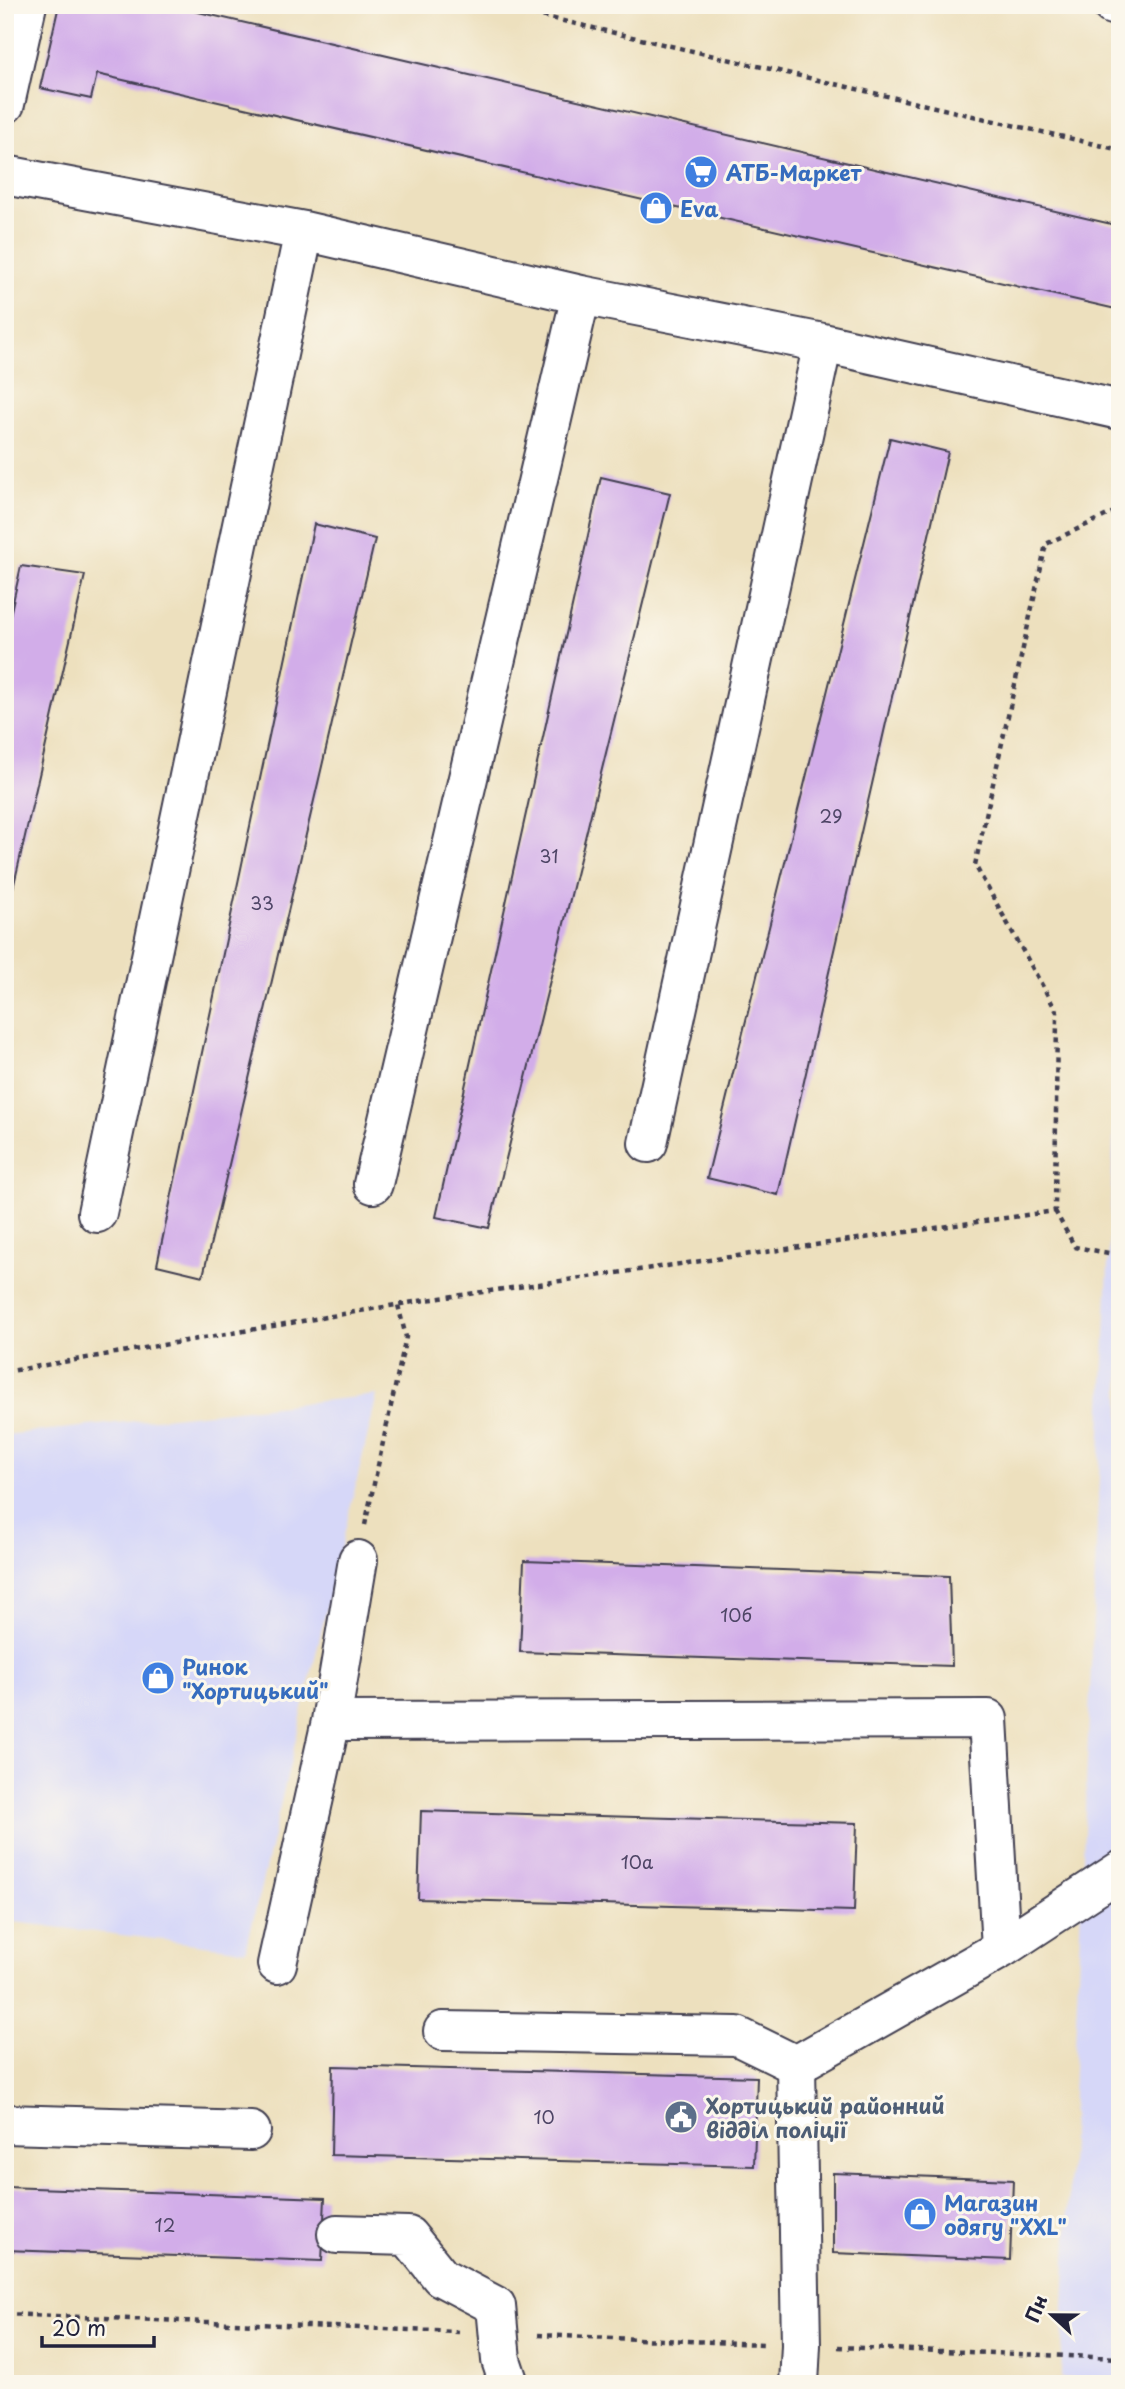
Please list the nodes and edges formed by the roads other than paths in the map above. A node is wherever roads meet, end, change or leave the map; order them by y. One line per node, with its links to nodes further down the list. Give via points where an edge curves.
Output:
1 (27, 5): 4 (street)
2 (1112, 5): 3 (street)
3 (1120, 7)
4 (5, 104)
5 (5, 175): 6 (street)
6 (304, 231): 7 (street); 12 (street)
7 (581, 295): 8 (street); 11 (street)
8 (823, 344): 9 (street); 10 (street)
9 (1120, 410)
10 (649, 1143)
11 (373, 1184)
12 (97, 1213)
13 (358, 1560): 14 (street)
14 (331, 1721): 16 (street, via 988,1718); 17 (street)
15 (1120, 1871): 16 (street)
16 (1001, 1950): 19 (street)
17 (277, 1964)
18 (443, 2031): 19 (street, via 737,2036)
19 (796, 2065): 24 (street)
20 (5, 2124): 21 (street)
21 (251, 2131)
22 (337, 2234): 23 (street, via 408,2236 442,2277 496,2306 501,2360)
23 (509, 2384)
24 (799, 2384)

